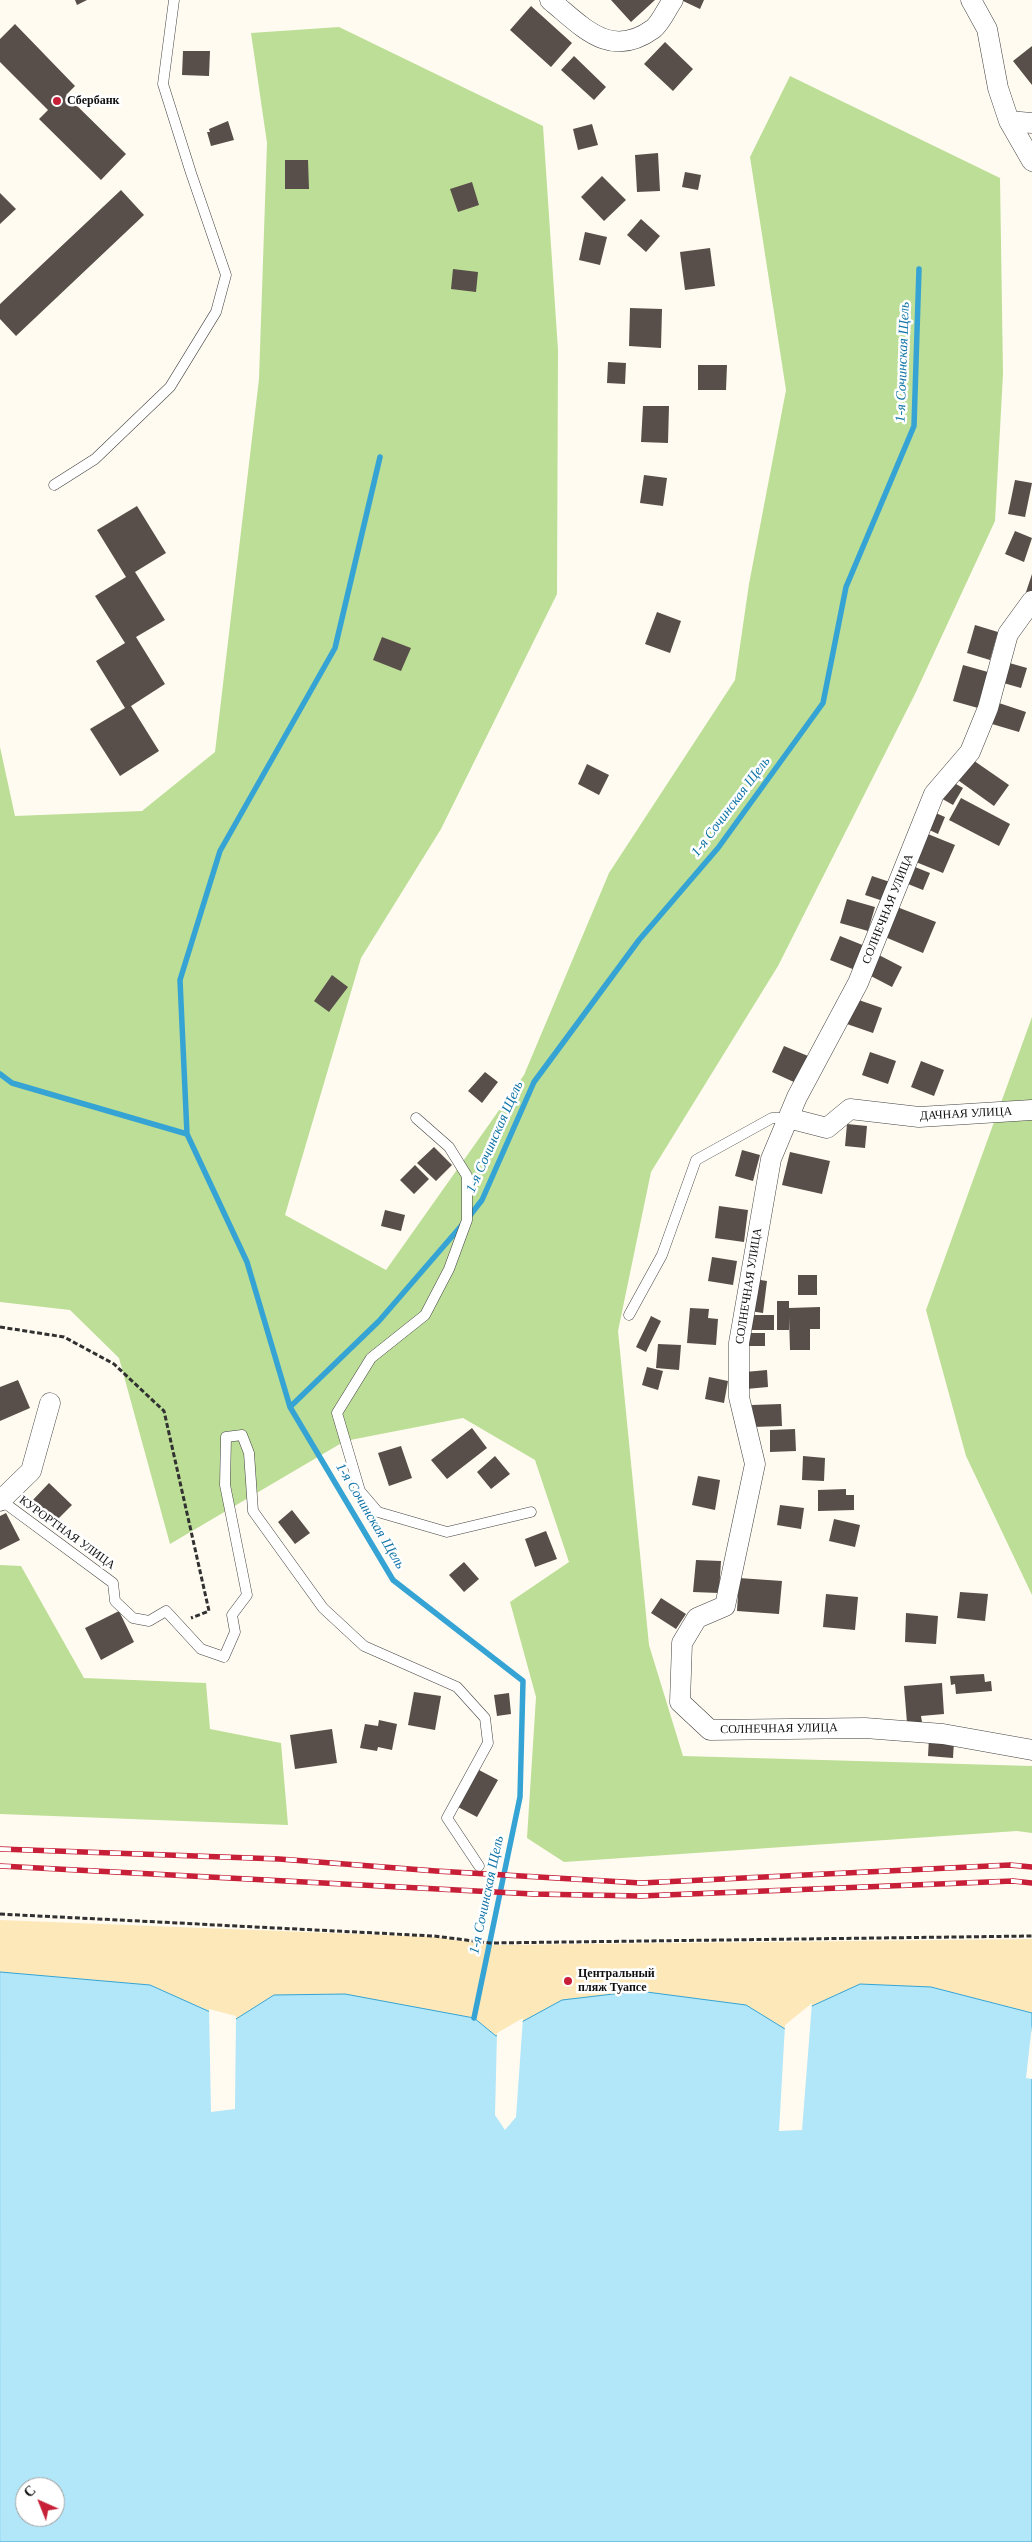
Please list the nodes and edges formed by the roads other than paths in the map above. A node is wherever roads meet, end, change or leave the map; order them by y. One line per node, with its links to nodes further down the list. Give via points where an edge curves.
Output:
1 (174, 0): 8 (lane, via 163,84 226,275 216,312 170,387 94,459)
2 (550, 0): 3 (street, via 594,36 622,43 654,28)
3 (673, 0)
4 (971, 0): 5 (street, via 987,30 998,88)
5 (1009, 121): 6 (street); 7 (street)
6 (1032, 123)
7 (1032, 161)
8 (54, 485)
9 (1032, 601): 12 (street, СОЛНЕЧНАЯ УЛИЦА, via 1008,634 988,708 970,752 934,794 858,983)
10 (1032, 1110): 12 (street, ДАЧНАЯ УЛИЦА, via 919,1117 850,1109 827,1128)
11 (416, 1118): 16 (lane, via 449,1147 467,1176 467,1220 449,1269 424,1315 371,1358 337,1413 360,1491 378,1512 447,1532)
12 (788, 1118): 13 (lane, via 772,1118 696,1160 662,1254); 17 (street, СОЛНЕЧНАЯ УЛИЦА, via 770,1159 739,1343 739,1397 755,1464 724,1606 697,1618 682,1643 680,1702 710,1730 865,1728 943,1734)
13 (629, 1316)
14 (50, 1403): 15 (street, via 31,1470)
15 (1, 1501): 18 (lane, КУРОРТНАЯ УЛИЦА, via 112,1583 115,1601 133,1618 149,1621 166,1610 201,1649 224,1657 235,1632 232,1615 247,1595 225,1485 226,1437 242,1435 249,1453 253,1511 323,1608 364,1646 457,1687 485,1718 488,1742 447,1818)
16 (531, 1512)
17 (1032, 1750)
18 (479, 1866)

